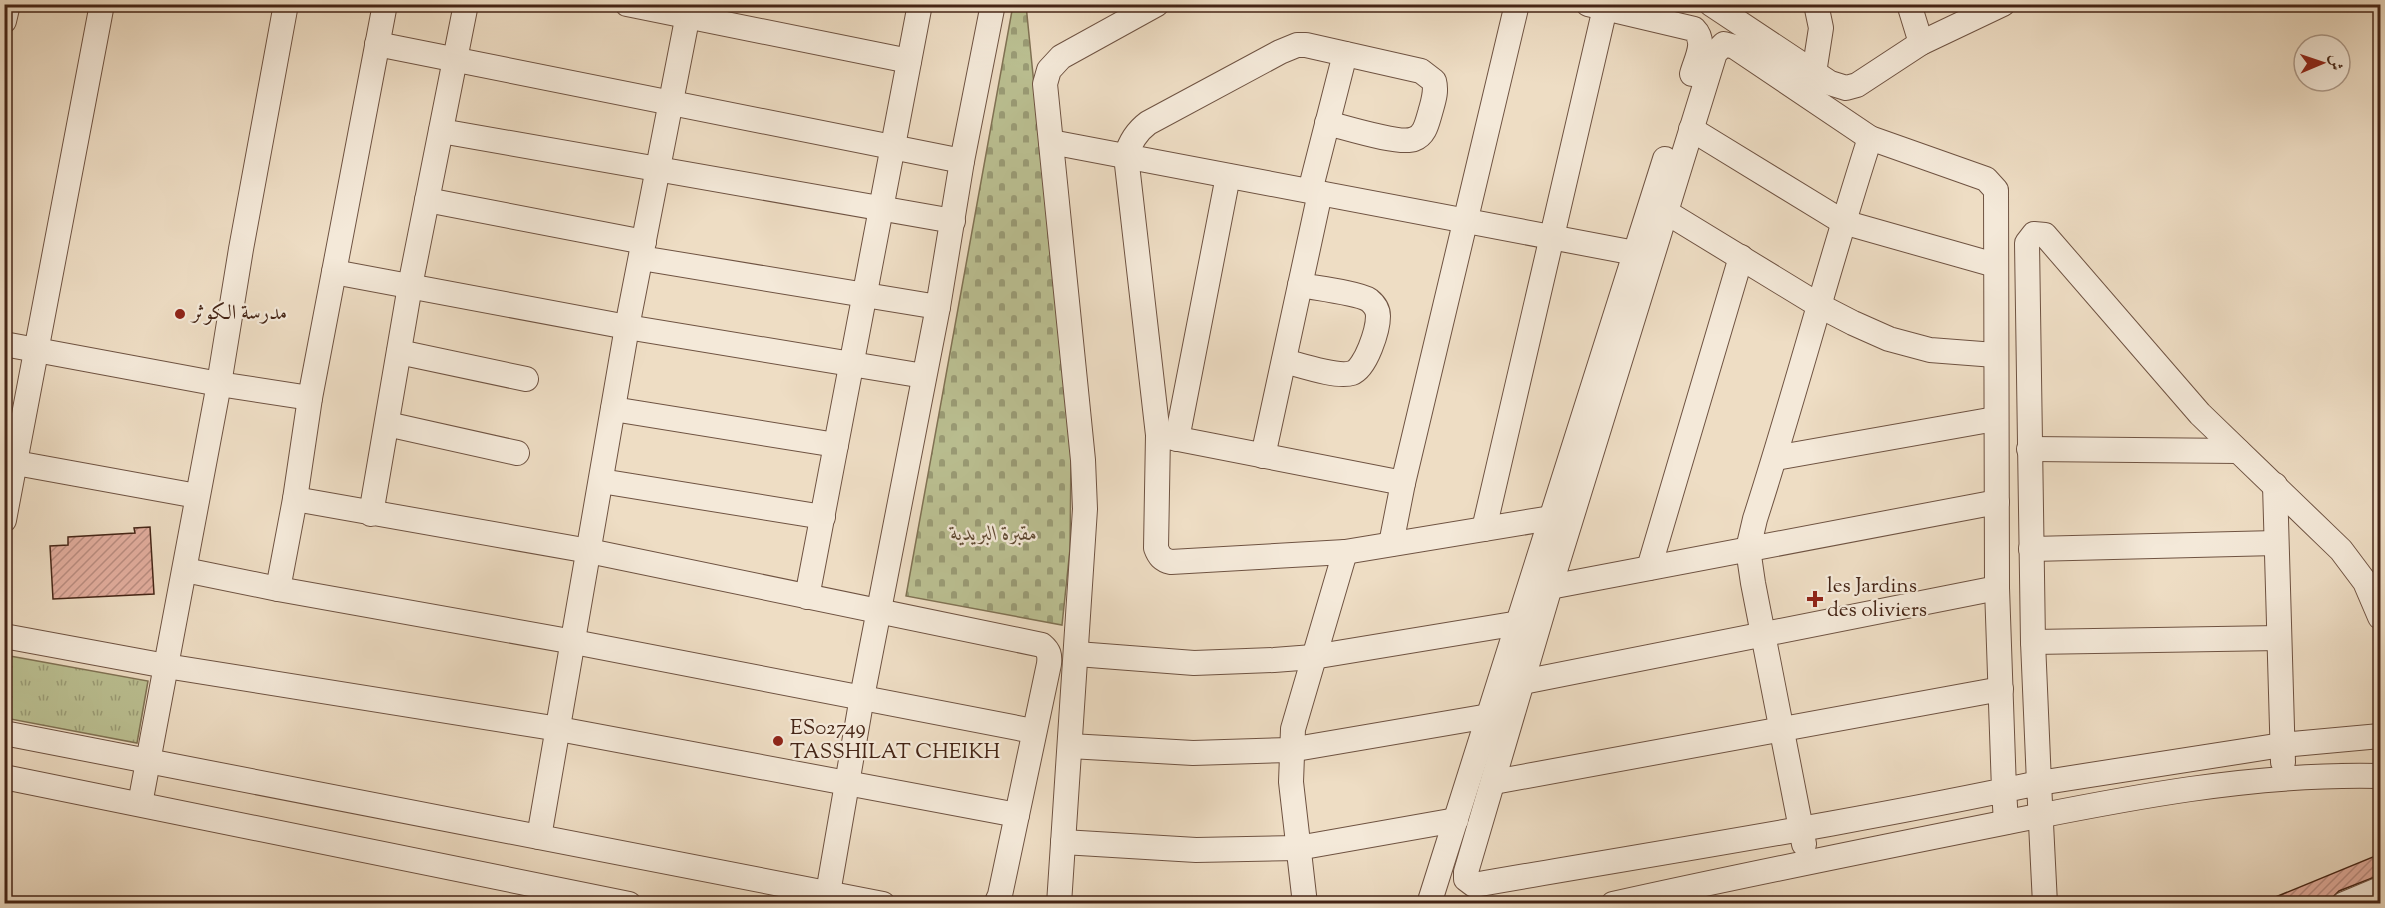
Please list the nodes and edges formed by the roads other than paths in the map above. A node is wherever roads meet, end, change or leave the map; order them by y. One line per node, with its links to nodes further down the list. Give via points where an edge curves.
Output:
1 (8, 4): 17 (street)
2 (102, 4): 55 (street)
3 (286, 4): 62 (street)
4 (384, 4): 19 (street)
5 (466, 4): 21 (street)
6 (627, 4): 16 (street)
7 (920, 4): 22 (street)
8 (993, 4): 32 (street)
9 (1157, 4): 29 (street, via 1054,63 1045,84)
10 (1517, 4): 39 (street)
11 (1712, 4): 23 (street)
12 (1816, 4): 23 (street, via 1821,28)
13 (1909, 4): 18 (street)
14 (2002, 5): 18 (street)
15 (1597, 6): 42 (street); 44 (street, via 1690,28 1700,40)
16 (689, 10): 22 (street); 24 (street)
17 (4, 21)
18 (1921, 43): 23 (street, via 1851,87 1836,86)
19 (377, 44): 21 (street); 47 (street)
20 (1345, 54): 25 (street); 25 (street, via 1426,73 1434,81 1434,96 1424,130 1413,140); 31 (street, via 1306,45 1288,48 1148,123 1132,140)
21 (455, 60): 24 (street); 27 (street)
22 (909, 61): 30 (street)
23 (1814, 73)
24 (671, 103): 30 (street); 33 (street)
25 (1327, 123): 35 (street)
26 (1691, 129): 28 (street, via 1714,52 1729,45); 38 (street); 41 (street)
27 (441, 131): 33 (street); 36 (street)
28 (1870, 138): 41 (street); 46 (street, via 1991,183 1996,196)
29 (1050, 142): 31 (street); 106 (street, via 1085,484)
30 (893, 147): 32 (street); 37 (street)
31 (1126, 156): 34 (street); 67 (street)
32 (962, 160): 40 (street)
33 (658, 169): 37 (street); 43 (street)
34 (1228, 176): 35 (street); 67 (street)
35 (1315, 192): 39 (street); 48 (street)
36 (427, 200): 43 (street); 49 (street)
37 (881, 208): 40 (street); 50 (street)
38 (1666, 212): 45 (street); 94 (street)
39 (1465, 220): 42 (street); 76 (street)
40 (953, 221): 52 (street)
41 (1843, 222): 46 (street); 51 (street)
42 (1552, 237): 44 (street); 85 (street)
43 (642, 250): 50 (street); 53 (street)
44 (1635, 253): 83 (street)
45 (1741, 257): 51 (street); 92 (street)
46 (1995, 265): 57 (street)
47 (334, 272): 49 (street); 63 (street)
48 (1300, 285): 58 (street); 58 (street, via 1365,298 1377,310 1377,322 1365,362 1355,372 1343,375)
49 (410, 286): 53 (street); 56 (street)
50 (865, 294): 52 (street); 59 (street)
51 (1820, 306): 57 (street, via 1889,339 1930,350); 73 (street)
52 (938, 307): 60 (street)
53 (627, 327): 59 (street); 64 (street)
54 (4, 344): 55 (street)
55 (38, 351): 62 (street); 74 (street)
56 (399, 352): 61 (street); 66 (street)
57 (1995, 355): 65 (street)
58 (1284, 361): 72 (street)
59 (851, 365): 60 (street); 68 (street)
60 (924, 376): 98 (street)
61 (526, 379)
62 (219, 384): 63 (street); 78 (street)
63 (310, 398): 79 (street)
64 (613, 409): 68 (street); 75 (street)
65 (1995, 419): 73 (street); 80 (street)
66 (387, 424): 71 (street); 81 (street)
67 (1168, 437): 72 (street); 91 (street, via 1156,548 1165,561)
68 (836, 446): 82 (street)
69 (2029, 448): 70 (street); 70 (street, via 2027,243 2039,234 2045,236 2200,414); 89 (street)
70 (2238, 451): 77 (street)
71 (517, 453)
72 (1263, 456): 76 (street)
73 (1775, 458): 88 (street)
74 (16, 464): 78 (street); 84 (street)
75 (601, 481): 82 (street); 90 (street)
76 (1403, 483): 87 (street)
77 (2275, 485): 86 (street); 99 (street, via 2354,565)
78 (196, 496): 93 (street)
79 (296, 499): 81 (street); 96 (street)
80 (1997, 502): 88 (street); 95 (street)
81 (371, 514): 90 (street)
82 (823, 517): 97 (street)
83 (1551, 518): 85 (street); 100 (street)
84 (4, 520)
85 (1484, 529): 87 (street)
86 (2276, 543): 89 (street); 103 (street)
87 (1391, 544): 91 (street)
88 (1748, 549): 92 (street); 101 (street)
89 (2031, 549): 105 (street)
90 (589, 551): 97 (street); 104 (street)
91 (1345, 552): 107 (street)
92 (1649, 568): 94 (street)
93 (184, 570): 96 (street); 108 (street)
94 (1550, 586): 109 (street)
95 (1997, 588): 101 (street); 110 (street)
96 (278, 589): 104 (street)
97 (807, 597): 98 (street)
98 (880, 611): 111 (street); 115 (street, via 1042,645 1050,657)
99 (2380, 617)
100 (1519, 622): 107 (street); 112 (street)
101 (1764, 635): 109 (street); 114 (street)
102 (4, 636): 108 (street)
103 (2279, 638): 105 (street); 118 (street)
104 (574, 642): 111 (street); 113 (street)
105 (2033, 642): 126 (street)
106 (1077, 654): 107 (street, via 1194,663); 119 (street)
107 (1313, 657): 120 (street)
108 (166, 666): 113 (street); 121 (street)
109 (1523, 682): 125 (street)
110 (2001, 689): 114 (street); 128 (street)
111 (862, 697): 115 (street); 127 (street)
112 (1489, 716): 120 (street); 132 (street)
113 (558, 729): 127 (street); 135 (street)
114 (1782, 729): 125 (street); 134 (street)
115 (1033, 731): 130 (street)
116 (4, 733): 121 (street)
117 (2380, 736): 118 (street)
118 (2282, 745): 124 (street); 126 (street)
119 (1070, 746): 120 (street, via 1193,753); 136 (street)
120 (1290, 750): 137 (street)
121 (147, 762): 129 (street); 135 (street)
122 (2380, 776): 124 (street)
123 (4, 777): 129 (street)
124 (2284, 778): 131 (street)
125 (1494, 782): 134 (street, via 1465,875 1471,884)
126 (2039, 783): 128 (street); 131 (street)
127 (848, 784): 130 (street); 140 (street)
128 (2004, 790): 133 (street); 134 (street)
129 (140, 804): 141 (street)
130 (1017, 815): 143 (street)
131 (2041, 815): 133 (street); 148 (street)
132 (1456, 820): 137 (street); 146 (street)
133 (2006, 822): 138 (street)
134 (1800, 829): 138 (street)
135 (539, 837): 140 (street)
136 (1063, 842): 137 (street, via 1196,850); 144 (street)
137 (1298, 848): 145 (street)
138 (1807, 861): 147 (street)
139 (2380, 889): 149 (street)
140 (828, 893): 142 (street)
141 (629, 903)
142 (883, 903)
143 (996, 903)
144 (1059, 903)
145 (1305, 903)
146 (1429, 903)
147 (1613, 903)
148 (2045, 903)
149 (2344, 903)

